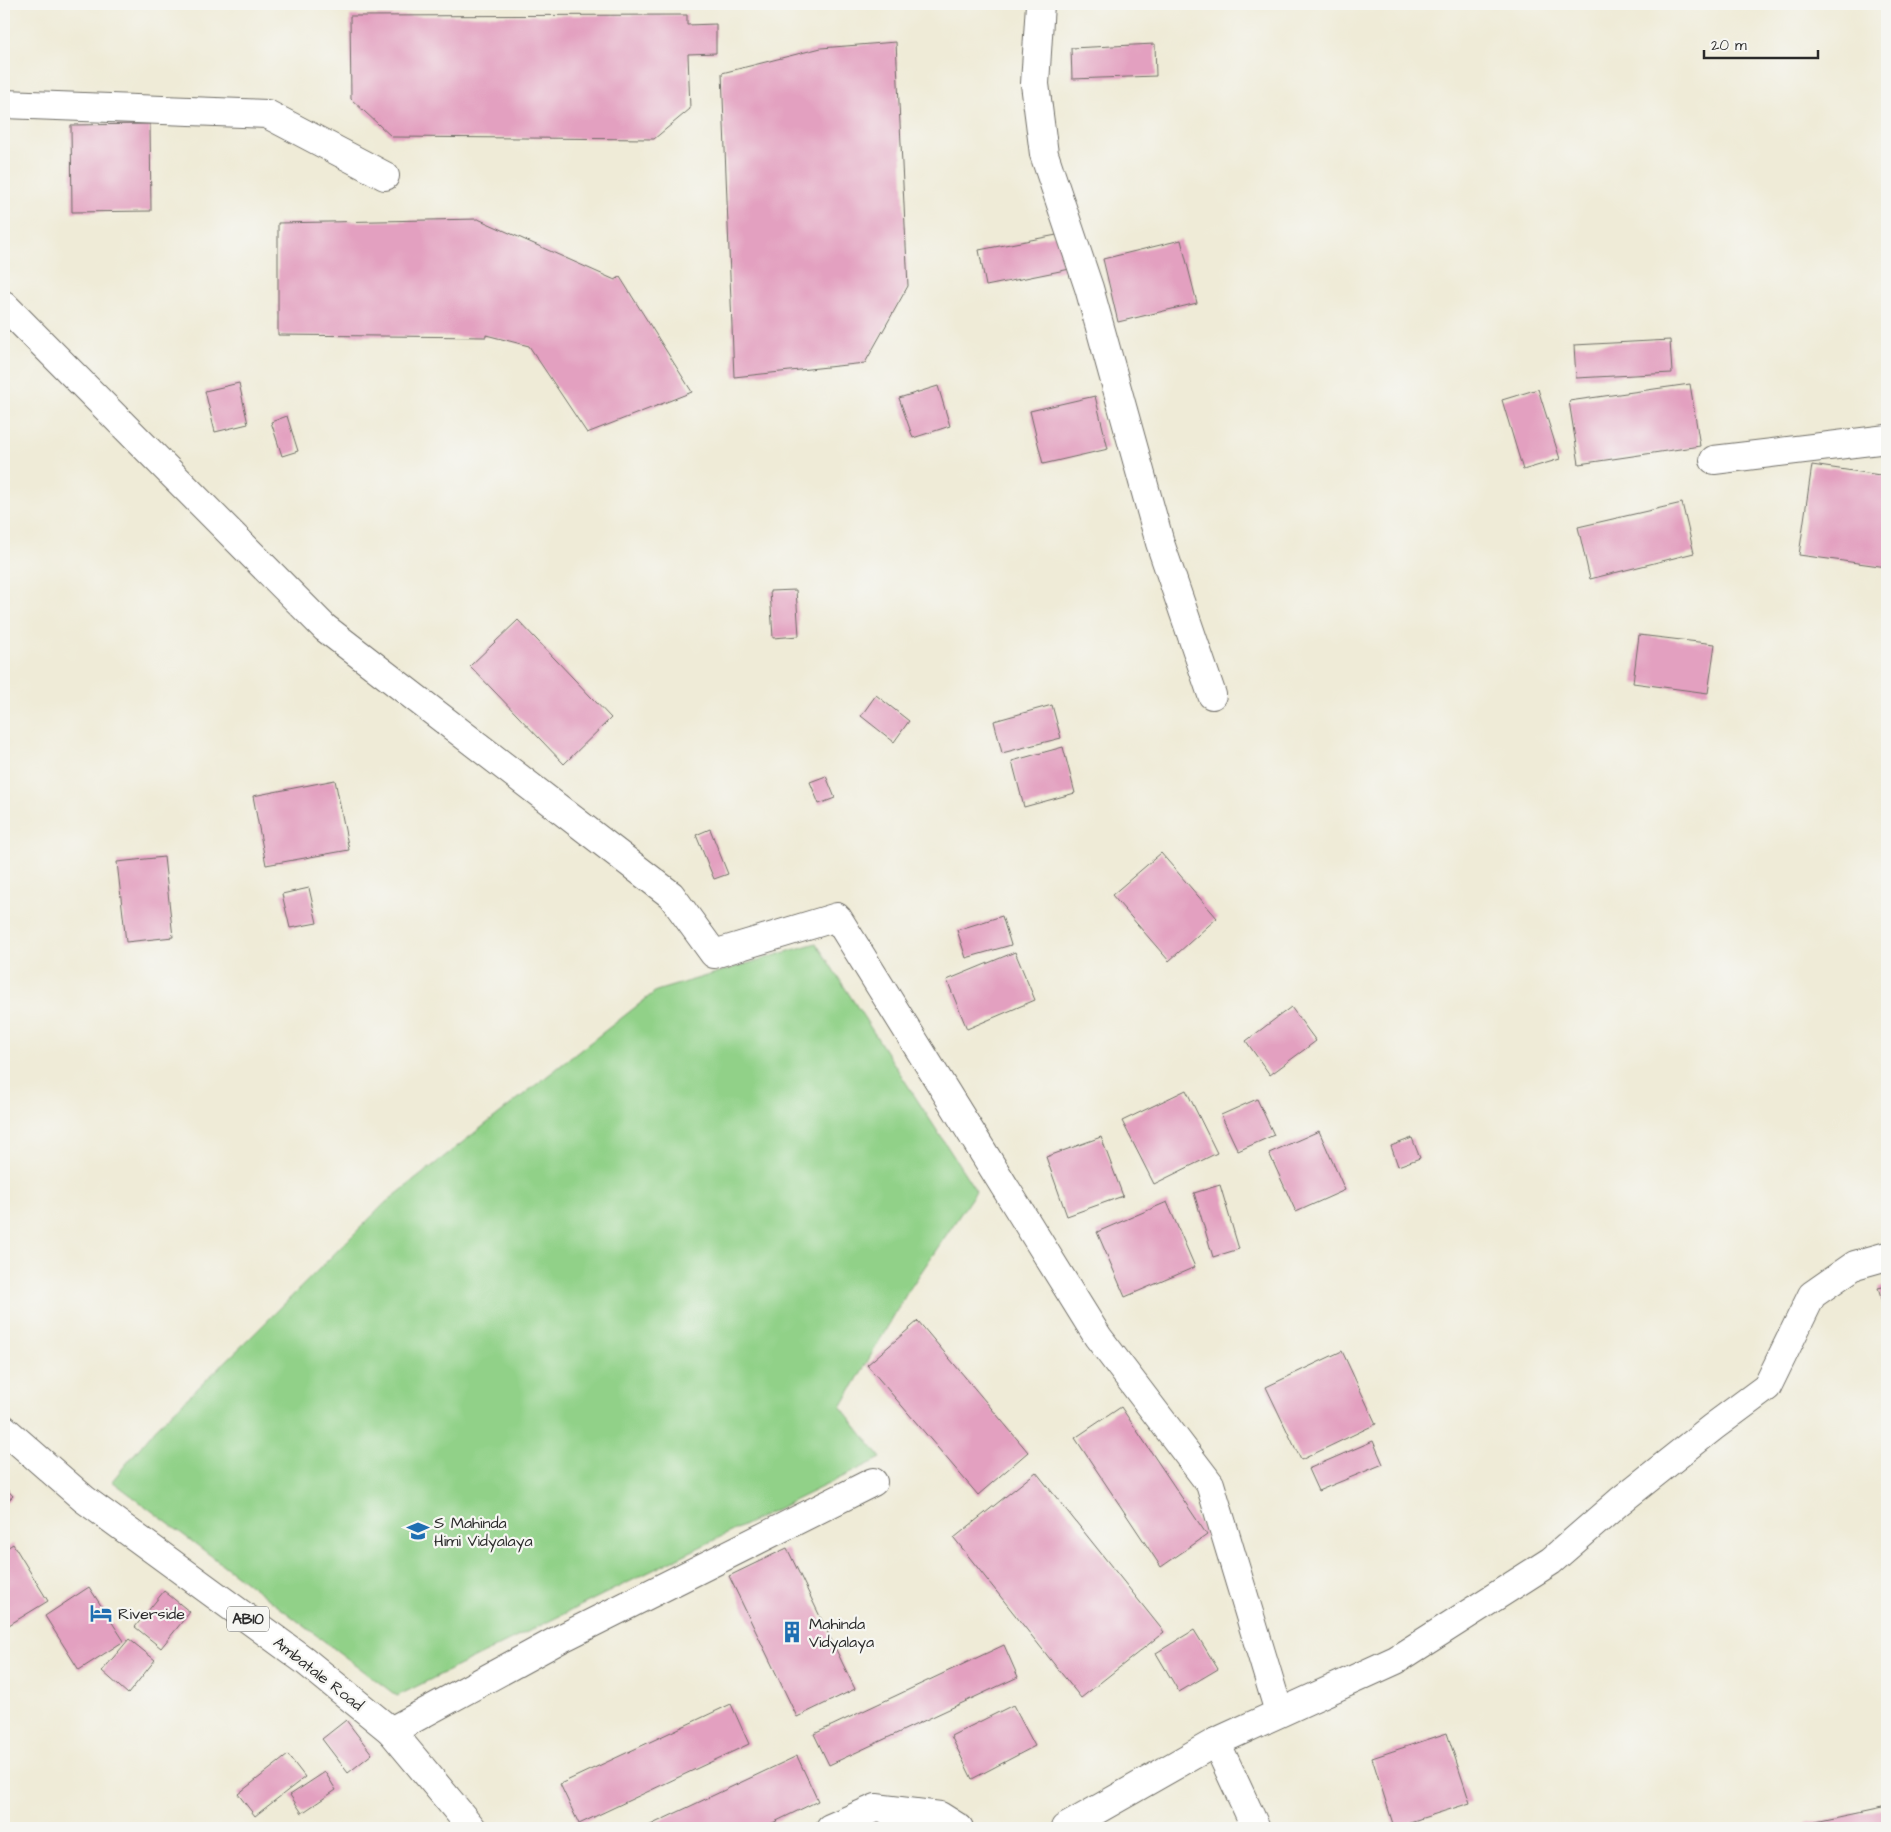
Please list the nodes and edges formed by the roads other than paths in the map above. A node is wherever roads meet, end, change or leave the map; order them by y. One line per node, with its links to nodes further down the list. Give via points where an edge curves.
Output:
1 (1040, 4): 7 (street, via 1036,84 1044,154 1089,288 1160,543)
2 (4, 104): 3 (street, via 267,114)
3 (385, 176)
4 (4, 306): 11 (street, via 325,628 671,895 714,954 837,917 1098,1336 1210,1484)
5 (1887, 439): 6 (street)
6 (1714, 460)
7 (1212, 695)
8 (1887, 1256): 11 (street, via 1855,1265 1812,1295 1766,1387 1620,1500 1551,1561 1396,1660)
9 (4, 1429): 12 (street, Ambatale Road / AB10, via 84,1499 304,1660)
10 (874, 1482): 12 (street, via 560,1638)
11 (1279, 1712): 13 (street)
12 (391, 1731): 14 (street, Ambatale Road / AB10)
13 (1216, 1742): 17 (street); 18 (street)
14 (472, 1828)
15 (830, 1828): 16 (street, via 876,1808 940,1816)
16 (959, 1828)
17 (1065, 1828)
18 (1256, 1828)

